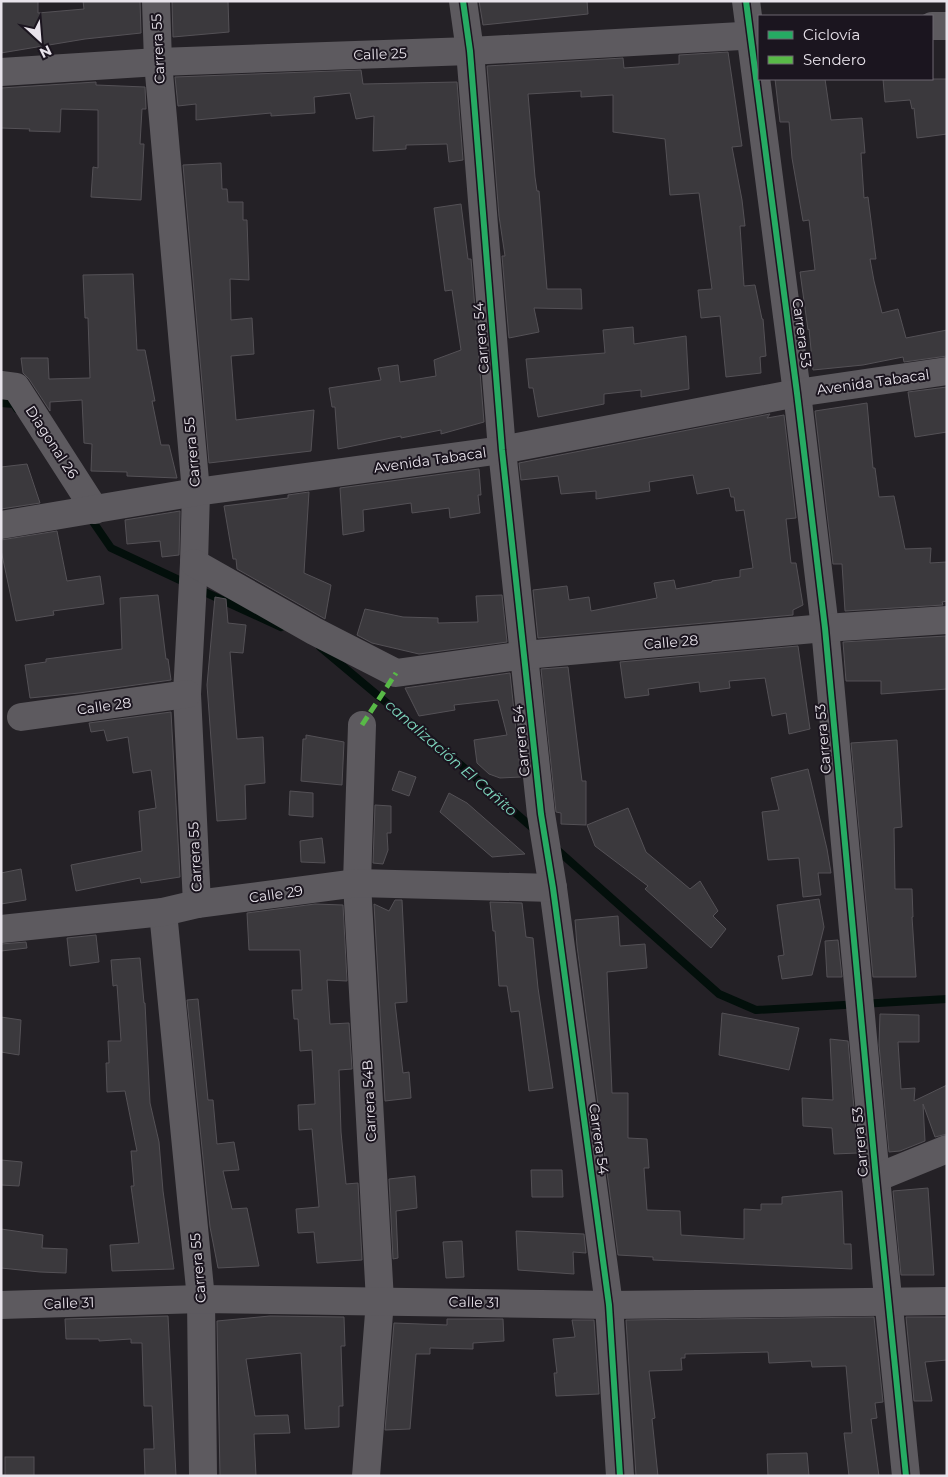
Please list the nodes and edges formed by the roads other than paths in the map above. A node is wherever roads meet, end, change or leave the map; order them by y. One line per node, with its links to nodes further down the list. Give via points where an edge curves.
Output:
1 (156, 1): 8 (street, Carrera 55)
2 (463, 1): 7 (street, Carrera 54)
3 (746, 1): 6 (street, Carrera 53)
4 (933, 26): 5 (street)
5 (947, 26)
6 (754, 35): 7 (street, Calle 25); 9 (street, Carrera 53)
7 (470, 51): 8 (street, Calle 25); 15 (street, Carrera 54)
8 (158, 62): 10 (street, Calle 25); 16 (street, Carrera 55)
9 (758, 68)
10 (1, 72)
11 (759, 80): 14 (street, Carrera 53)
12 (947, 371): 14 (street, Avenida Tabacal)
13 (1, 385): 17 (street, Diagonal 26, via 16,387)
14 (797, 393): 15 (street, Avenida Tabacal); 21 (street, Carrera 53)
15 (502, 450): 16 (street, Avenida Tabacal); 22 (street, Carrera 54)
16 (196, 492): 17 (street, Avenida Tabacal); 19 (street, Carrera 55)
17 (83, 512): 18 (street, Avenida Tabacal)
18 (1, 525)
19 (194, 563): 22 (street, Calle 28, via 396,674); 23 (street, Carrera 55)
20 (947, 620): 21 (street, Calle 28)
21 (825, 628): 22 (street, Calle 28); 32 (street, Carrera 53)
22 (525, 655): 27 (street, Carrera 54, via 541,814)
23 (187, 694): 24 (street, Calle 28); 28 (street, Carrera 55)
24 (21, 717)
25 (362, 725): 26 (street, Carrera 54B)
26 (357, 883): 27 (street, Calle 29); 28 (street, Calle 29); 34 (street, Carrera 54B)
27 (553, 888): 38 (street, Carrera 54)
28 (197, 904): 29 (street, Calle 29)
29 (163, 912): 30 (street, Calle 29); 33 (street, Carrera 55)
30 (1, 929)
31 (947, 1149): 32 (street)
32 (876, 1178): 36 (street, Carrera 53)
33 (201, 1299): 34 (street, Calle 31); 37 (street, Calle 31); 39 (street, Carrera 55)
34 (380, 1301): 38 (street, Calle 31); 40 (street, Carrera 54B)
35 (947, 1302): 36 (street, Calle 31)
36 (889, 1303): 38 (street, Calle 31); 42 (street, Carrera 53)
37 (1, 1305)
38 (609, 1305): 41 (street, Carrera 54)
39 (204, 1476)
40 (366, 1476)
41 (620, 1476)
42 (906, 1476)

